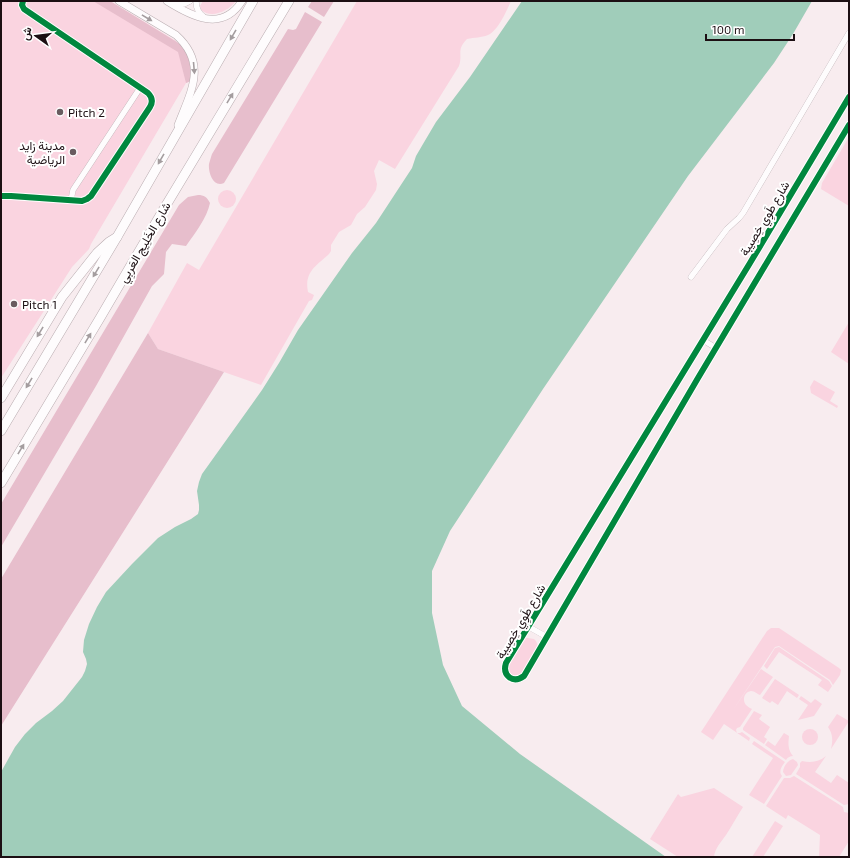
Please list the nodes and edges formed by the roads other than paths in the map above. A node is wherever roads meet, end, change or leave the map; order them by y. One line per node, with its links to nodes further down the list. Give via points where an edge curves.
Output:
1 (23, 1): 11 (street, via 24,10)
2 (119, 1): 14 (street, one-way to 14, via 176,35 192,56 194,82)
3 (190, 1): 8 (street, via 184,4)
4 (196, 1): 9 (street, via 199,13)
5 (242, 1): 9 (street, via 228,15)
6 (253, 1): 14 (main road, one-way to 14)
7 (289, 1): 27 (main road, شارع الخَلِيج العَربِي, one-way to 7)
8 (170, 3): 9 (street, via 189,14)
9 (205, 19)
10 (849, 33): 18 (street, via 743,213 724,233)
11 (140, 88): 16 (street, via 73,190); 16 (street, via 150,95 150,107 91,196 85,200)
12 (849, 97): 19 (street, شارع طَوِي خِصِيبة)
13 (849, 124): 20 (street)
14 (173, 138): 17 (main road, one-way to 17)
15 (1, 196): 16 (street)
16 (71, 200)
17 (117, 237): 25 (main road, one-way to 25, via 94,256 63,295); 26 (main road, one-way to 26)
18 (691, 277)
19 (703, 340): 20 (street); 21 (street, شارع طَوِي خِصِيبة)
20 (716, 348): 22 (street)
21 (697, 350)
22 (711, 357)
23 (685, 370): 28 (street, شارع طَوِي خِصِيبة)
24 (698, 378): 29 (street, شارع طَوِي خِصِيبة)
25 (1, 398)
26 (1, 432)
27 (1, 483)
28 (529, 627): 29 (street); 29 (street, شارع طَوِي خِصِيبة, via 506,663 505,671 512,679 524,676)
29 (547, 637)

